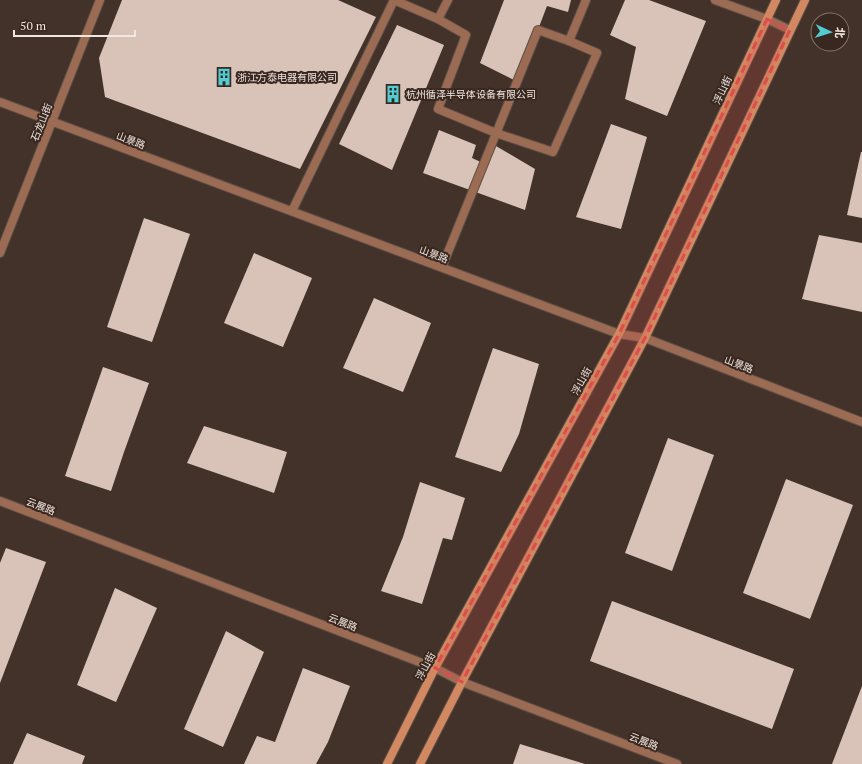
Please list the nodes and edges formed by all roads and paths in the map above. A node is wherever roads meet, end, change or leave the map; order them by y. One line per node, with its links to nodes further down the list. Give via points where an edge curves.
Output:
1 (100, 0): 13 (street, 石龙山街)
2 (394, 0): 8 (street); 15 (street)
3 (448, 0): 8 (street)
4 (586, 0): 11 (street)
5 (715, 0): 9 (street)
6 (776, 0): 9 (main road, 浮山街)
7 (805, 0): 10 (main road)
8 (438, 19): 14 (street, via 466,35 438,109)
9 (767, 19): 10 (street); 18 (main road, 浮山街)
10 (790, 30): 19 (main road)
11 (569, 41): 14 (street, via 538,30); 14 (street, via 597,53 553,152)
12 (0, 102): 13 (street, 山景路)
13 (52, 121): 15 (street, 山景路); 16 (street, 石龙山街)
14 (496, 133): 17 (street)
15 (292, 211): 17 (street, 山景路)
16 (0, 252)
17 (442, 268): 18 (street, 山景路)
18 (619, 334): 19 (street, 山景路); 22 (main road, 浮山街)
19 (645, 338): 20 (street, 山景路); 23 (main road)
20 (862, 422)
21 (0, 501): 22 (street, 云展路)
22 (435, 668): 23 (street, 云展路); 24 (main road, 浮山街)
23 (462, 682): 25 (main road); 26 (street, 云展路)
24 (387, 764)
25 (420, 764)
26 (678, 764)

